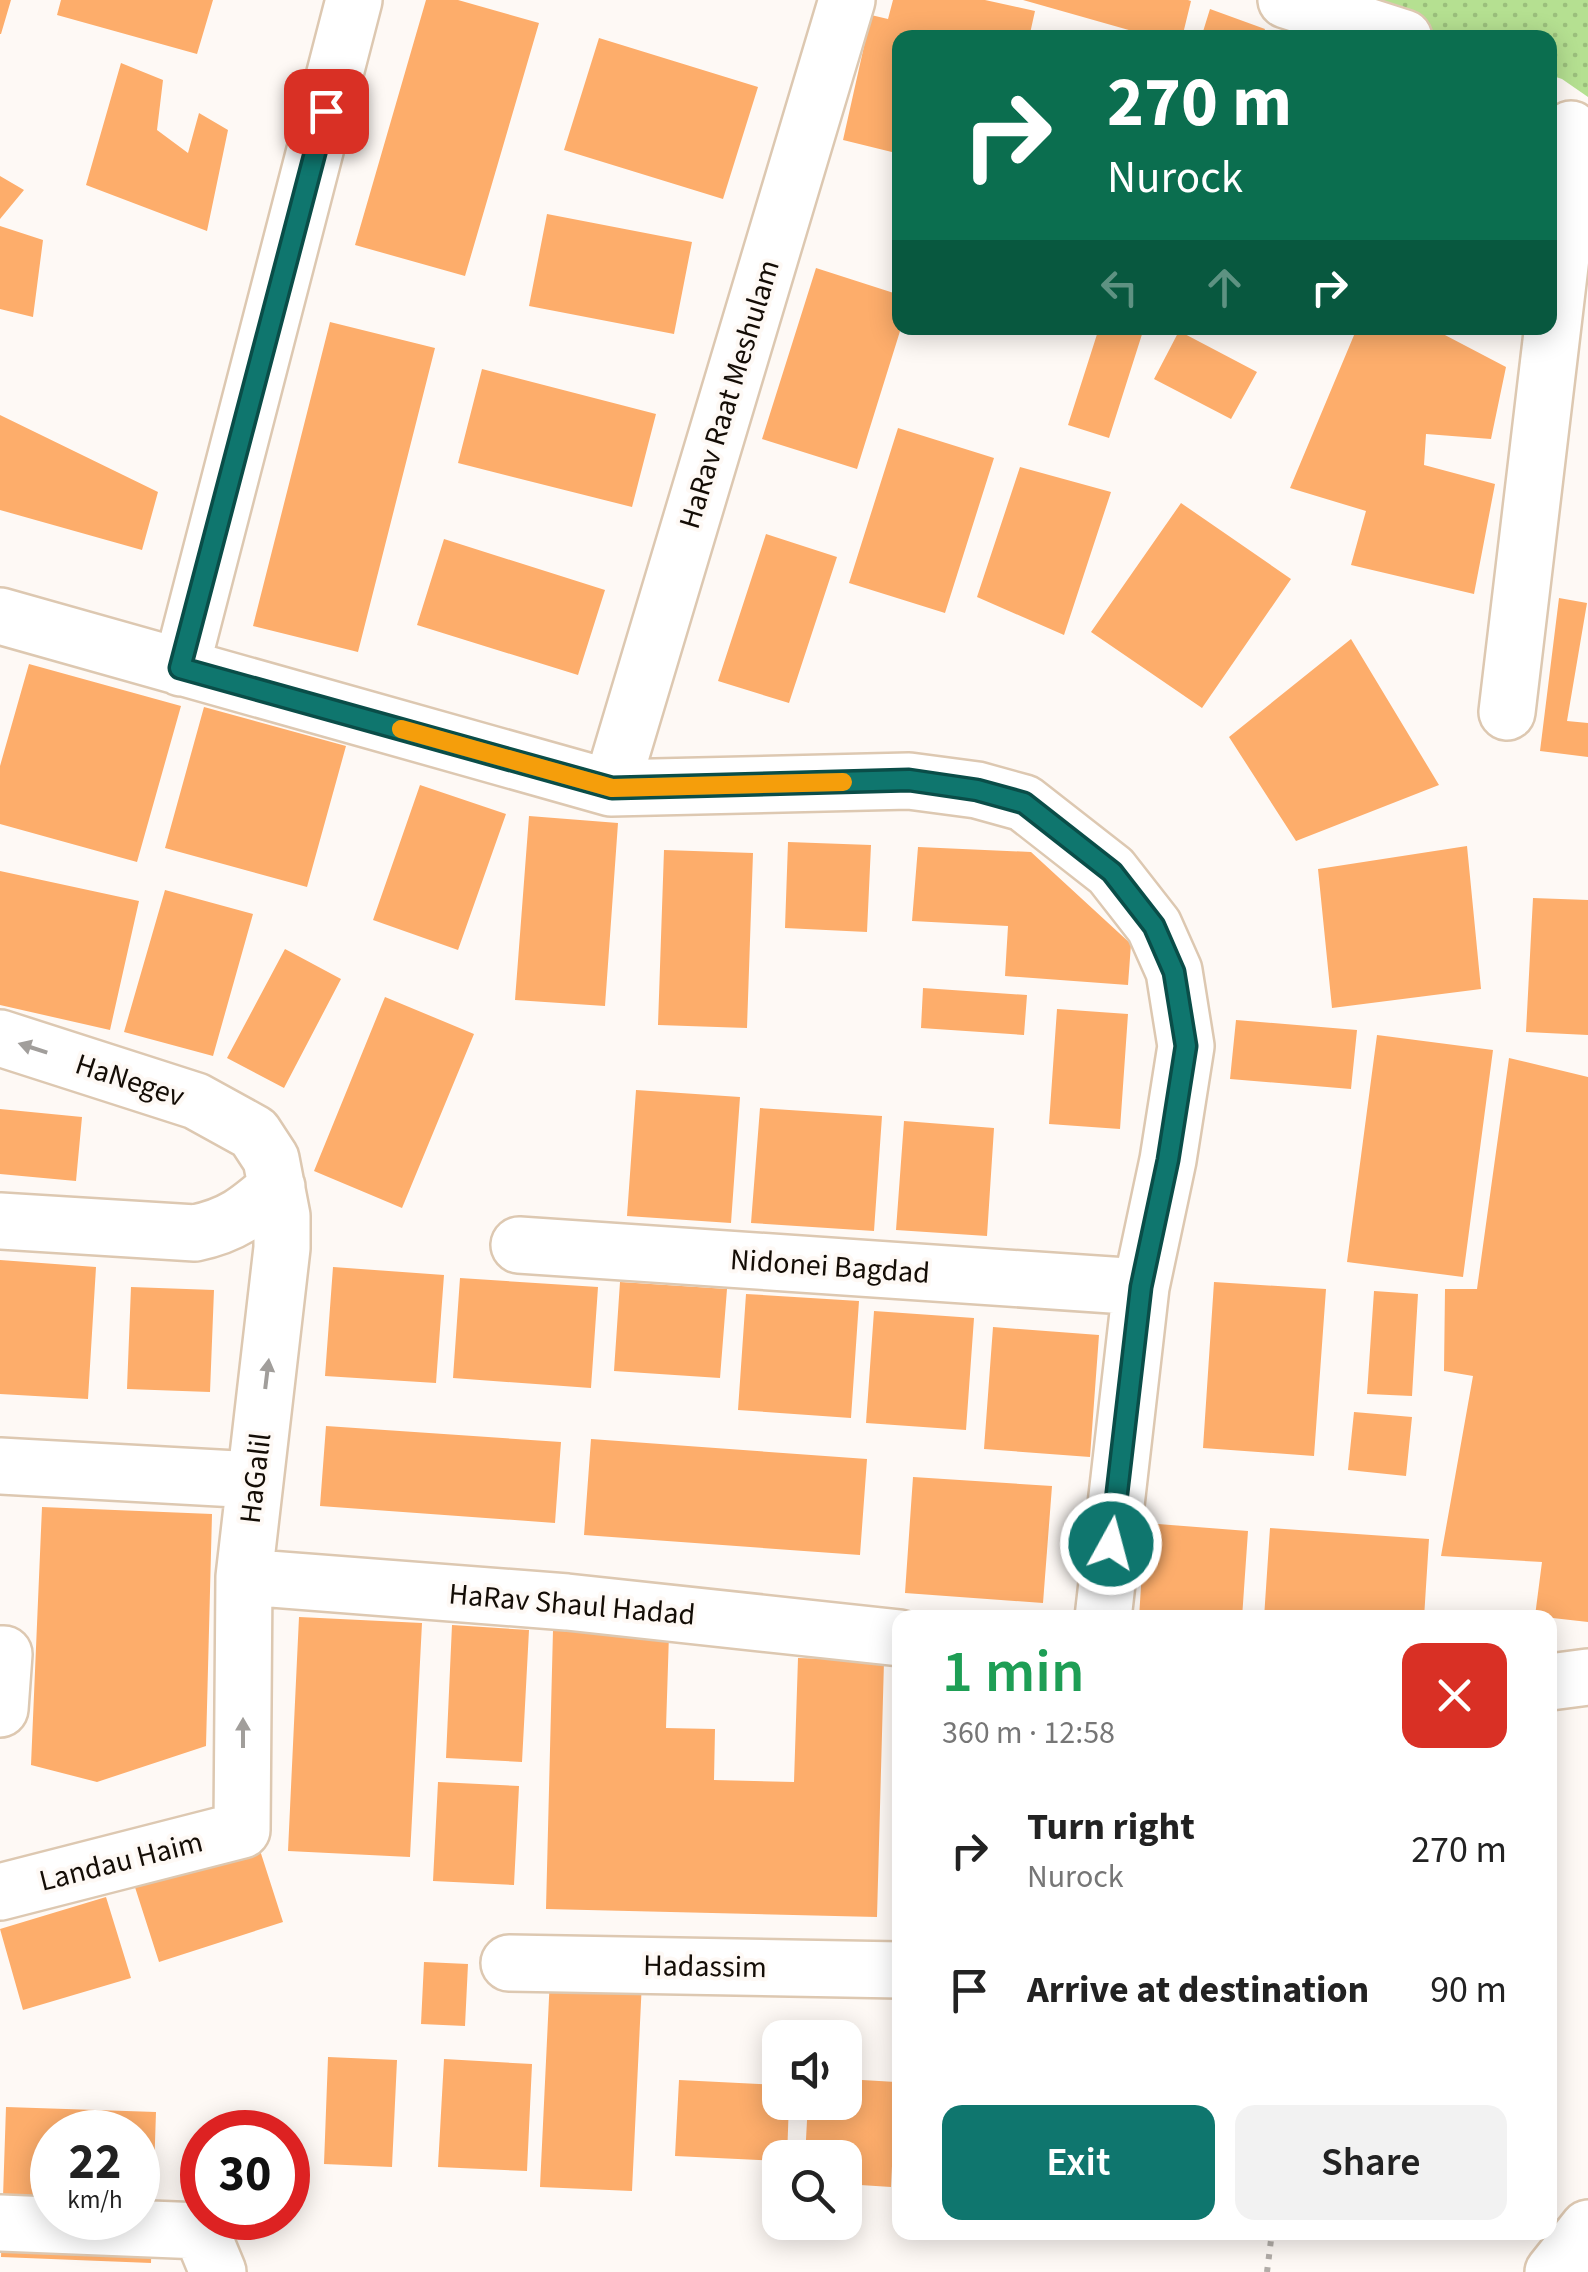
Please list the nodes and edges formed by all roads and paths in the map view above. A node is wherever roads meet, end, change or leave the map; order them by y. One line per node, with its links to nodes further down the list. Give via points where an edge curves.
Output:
1 (354, 0): 9 (main road)
2 (847, 0): 11 (main road, HaRav Raat Meshulam)
3 (1286, 0): 4 (main road)
4 (1379, 30)
5 (1570, 128): 6 (main road)
6 (1557, 293)
7 (1552, 335): 10 (main road)
8 (0, 616): 9 (main road)
9 (180, 668): 11 (main road)
10 (1508, 712)
11 (612, 788): 17 (main road, via 909,780 977,790 1024,803 1112,872 1154,926 1174,972 1186,1046)
12 (0, 1038): 13 (main road, HaNegev, one-way to 12, via 196,1101)
13 (254, 1132): 14 (main road, HaGalil)
14 (278, 1187): 15 (main road, via 226,1226 195,1233); 19 (main road, HaGalil, one-way to 14, via 282,1248)
15 (0, 1221)
16 (518, 1245): 17 (main road, Nidonei Bagdad)
17 (1141, 1287): 21 (main road)
18 (0, 1466): 19 (main road)
19 (255, 1480): 20 (main road, HaGalil)
20 (244, 1577): 22 (main road, HaRav Shaul Hadad); 27 (main road, HaGalil, one-way to 20)
21 (1104, 1610)
22 (892, 1637)
23 (0, 1654): 26 (main road)
24 (1588, 1676): 25 (main road)
25 (1557, 1681)
26 (0, 1710)
27 (242, 1830): 28 (main road, Landau Haim)
28 (0, 1892)
29 (509, 1963): 30 (main road, Hadassim)
30 (892, 1970)
31 (0, 2224): 34 (main road, via 200,2231)
32 (1588, 2228): 36 (main road)
33 (1271, 2240): 35 (path)
34 (218, 2272)
35 (1267, 2272)
36 (1554, 2272)

